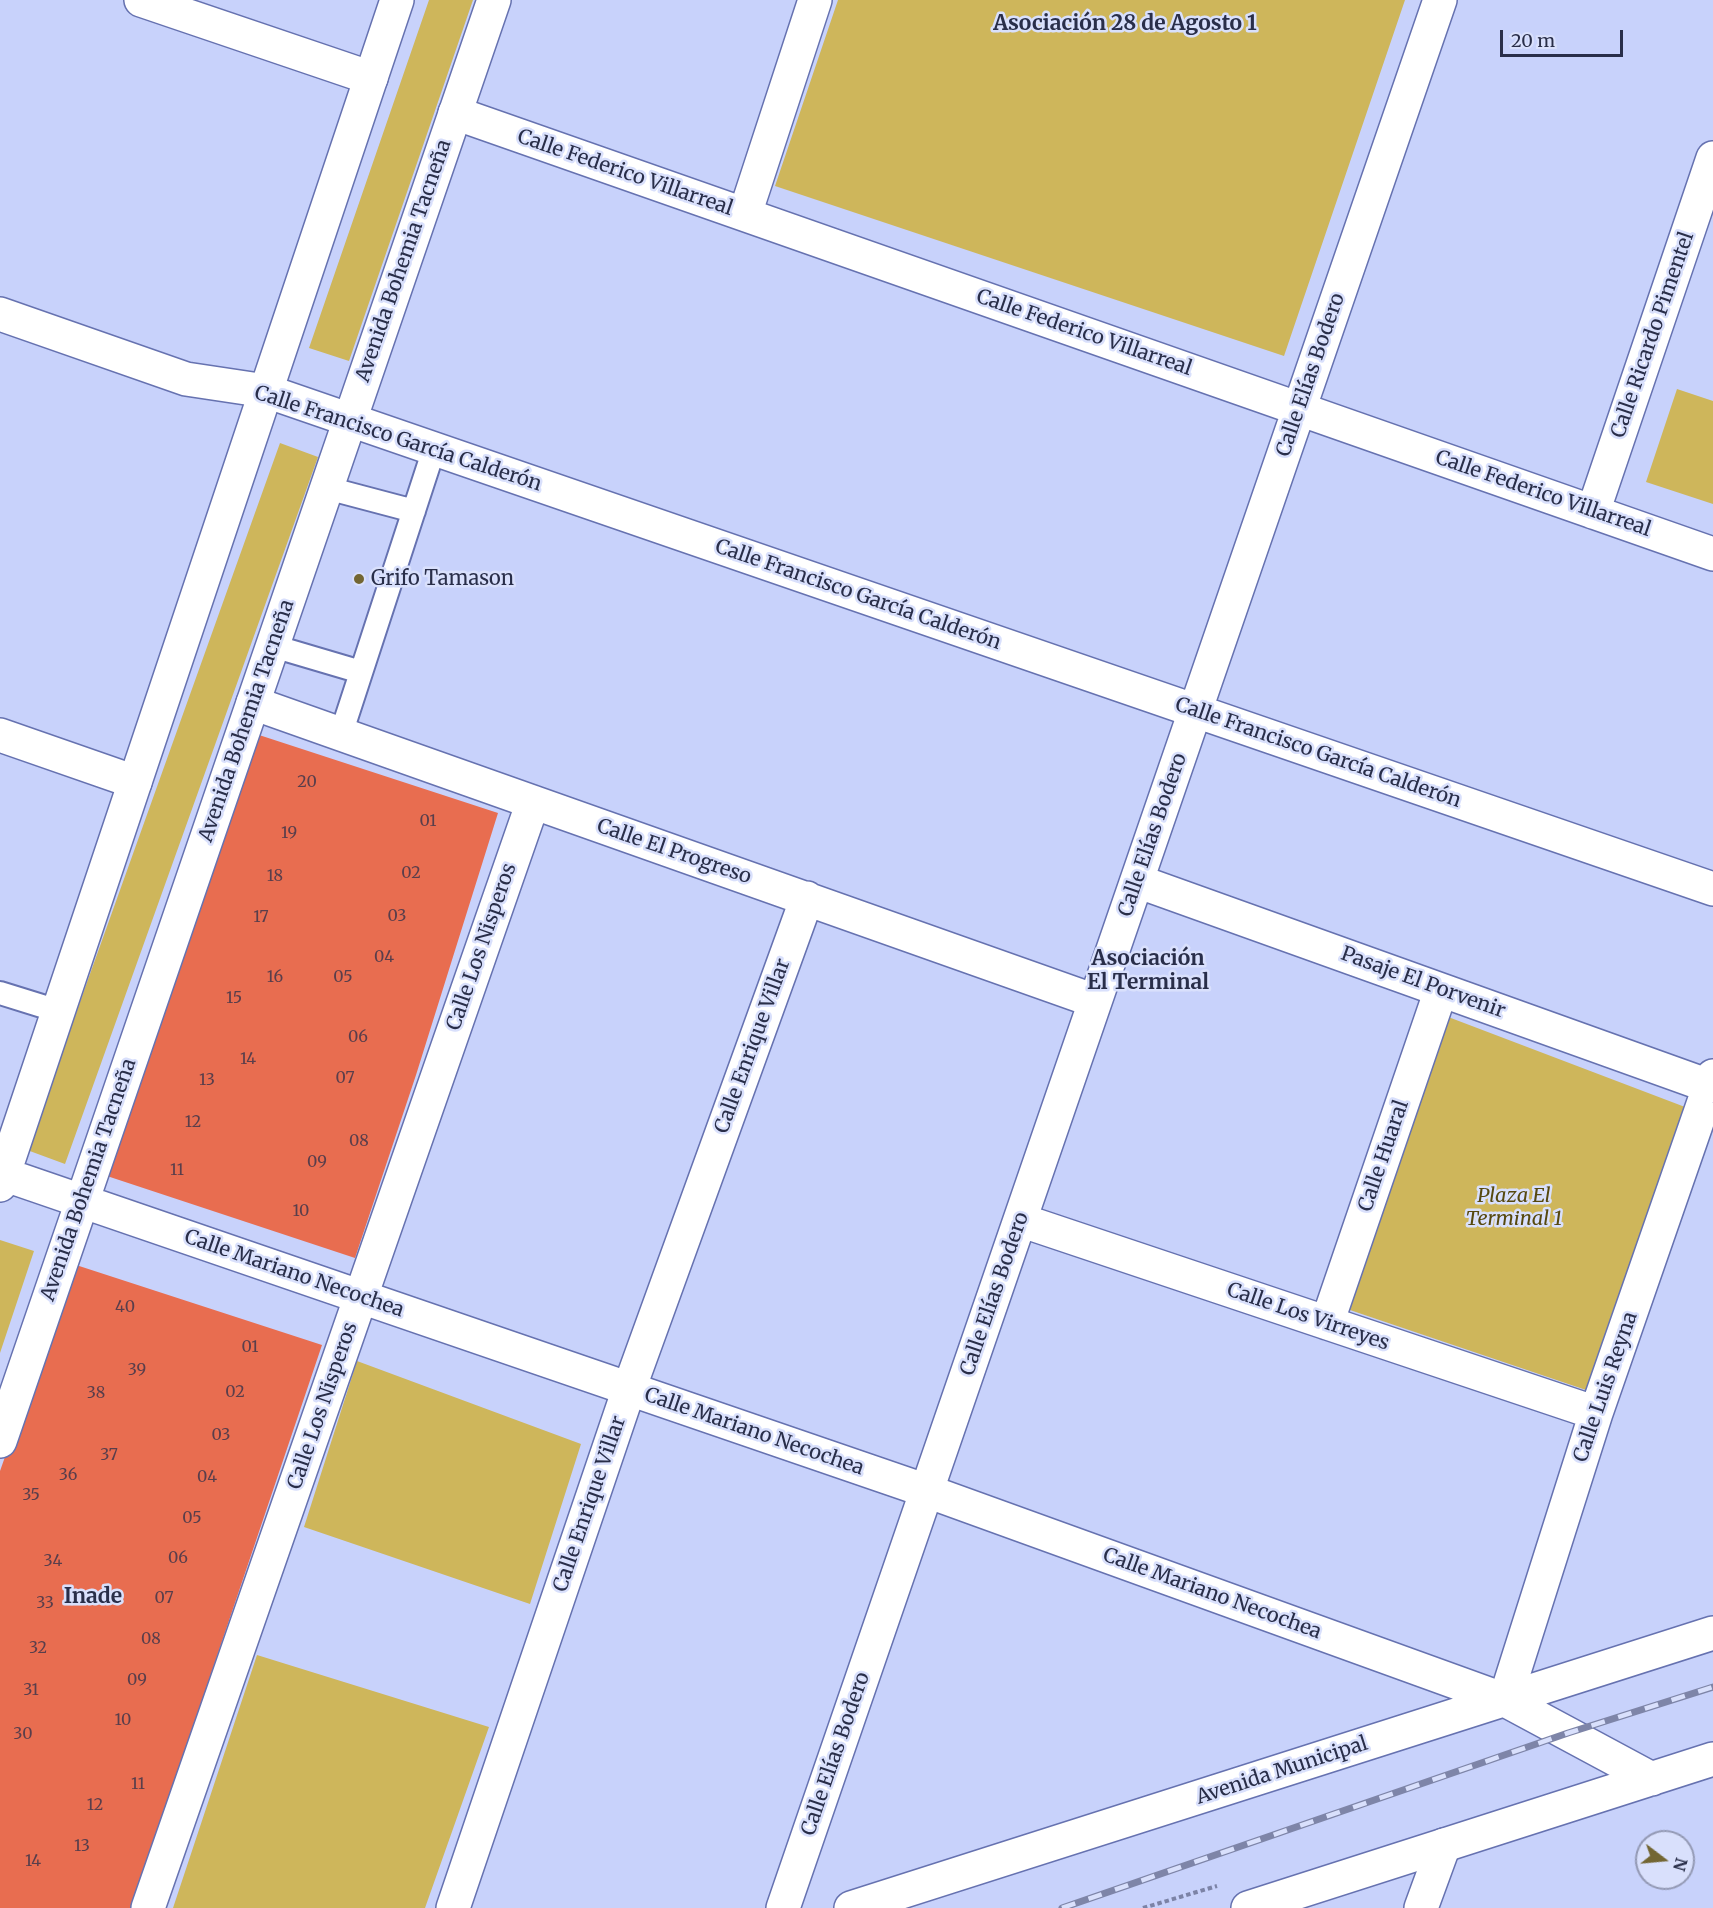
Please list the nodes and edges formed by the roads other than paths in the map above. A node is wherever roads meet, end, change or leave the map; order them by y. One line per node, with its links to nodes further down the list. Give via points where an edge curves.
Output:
1 (141, 0): 6 (street)
2 (397, 0): 6 (street)
3 (494, 0): 7 (street, Avenida Bohemia Tacneña)
4 (815, 0): 9 (street)
5 (1440, 0): 12 (street, Calle Elías Bodero)
6 (371, 78): 11 (street)
7 (455, 113): 9 (street, Calle Federico Villarreal); 13 (street, Avenida Bohemia Tacneña)
8 (1713, 158): 17 (street, Calle Ricardo Pimentel)
9 (744, 214): 12 (street, Calle Federico Villarreal)
10 (0, 314): 11 (street, Calle Francisco García Calderón, via 186,379)
11 (266, 391): 13 (street, Calle Francisco García Calderón); 25 (street)
12 (1300, 409): 17 (street, Calle Federico Villarreal); 22 (street, Calle Elías Bodero)
13 (350, 420): 14 (street, Calle Francisco García Calderón); 15 (street, Avenida Bohemia Tacneña)
14 (434, 449): 16 (lane); 22 (street, Calle Francisco García Calderón)
15 (327, 488): 16 (lane); 19 (street, Avenida Bohemia Tacneña)
16 (414, 511): 20 (lane)
17 (1593, 512): 18 (street, Calle Federico Villarreal)
18 (1713, 554)
19 (273, 646): 20 (lane); 21 (street, Avenida Bohemia Tacneña)
20 (361, 672): 23 (lane)
21 (254, 703): 23 (street, Calle El Progreso); 36 (street, Avenida Bohemia Tacneña)
22 (1196, 711): 27 (street, Calle Elías Bodero); 28 (street, Calle Francisco García Calderón)
23 (341, 734): 26 (street, Calle El Progreso)
24 (0, 735): 25 (street)
25 (135, 782): 33 (street)
26 (533, 802): 29 (street, Calle El Progreso); 38 (street, Calle Los Nisperos)
27 (1137, 881): 30 (street, Pasaje El Porvenir); 32 (street, Calle Elías Bodero)
28 (1713, 889)
29 (807, 898): 32 (street, Calle El Progreso); 40 (street, Calle Enrique Villar)
30 (1441, 990): 34 (street, Pasaje El Porvenir); 39 (street, Calle Huaral)
31 (0, 993): 33 (lane)
32 (1095, 1001): 37 (street, Calle Elías Bodero)
33 (58, 1011): 35 (street)
34 (1711, 1081): 41 (street, Calle Luis Reyna)
35 (1, 1178): 36 (street, Calle Mariano Necochea)
36 (82, 1201): 38 (street, Calle Mariano Necochea); 42 (street, Avenida Bohemia Tacneña)
37 (1020, 1220): 39 (street, Calle Los Virreyes); 43 (street, Calle Elías Bodero)
38 (361, 1297): 40 (street, Calle Mariano Necochea); 49 (street, Calle Los Nisperos)
39 (1327, 1323): 41 (street, Calle Los Virreyes)
40 (629, 1389): 43 (street, Calle Mariano Necochea); 50 (street, Calle Enrique Villar)
41 (1596, 1413): 45 (street, Calle Luis Reyna)
42 (0, 1441)
43 (927, 1491): 45 (street, Calle Mariano Necochea); 51 (street, Calle Elías Bodero)
44 (1713, 1633): 45 (street, Avenida Municipal)
45 (1504, 1700): 47 (street, Calle Mariano Necochea); 52 (street, Avenida Municipal)
46 (1713, 1759): 47 (street)
47 (1652, 1779): 48 (street)
48 (1444, 1845): 53 (street); 54 (street)
49 (148, 1908)
50 (453, 1908)
51 (783, 1908)
52 (851, 1908)
53 (1248, 1908)
54 (1421, 1908)

